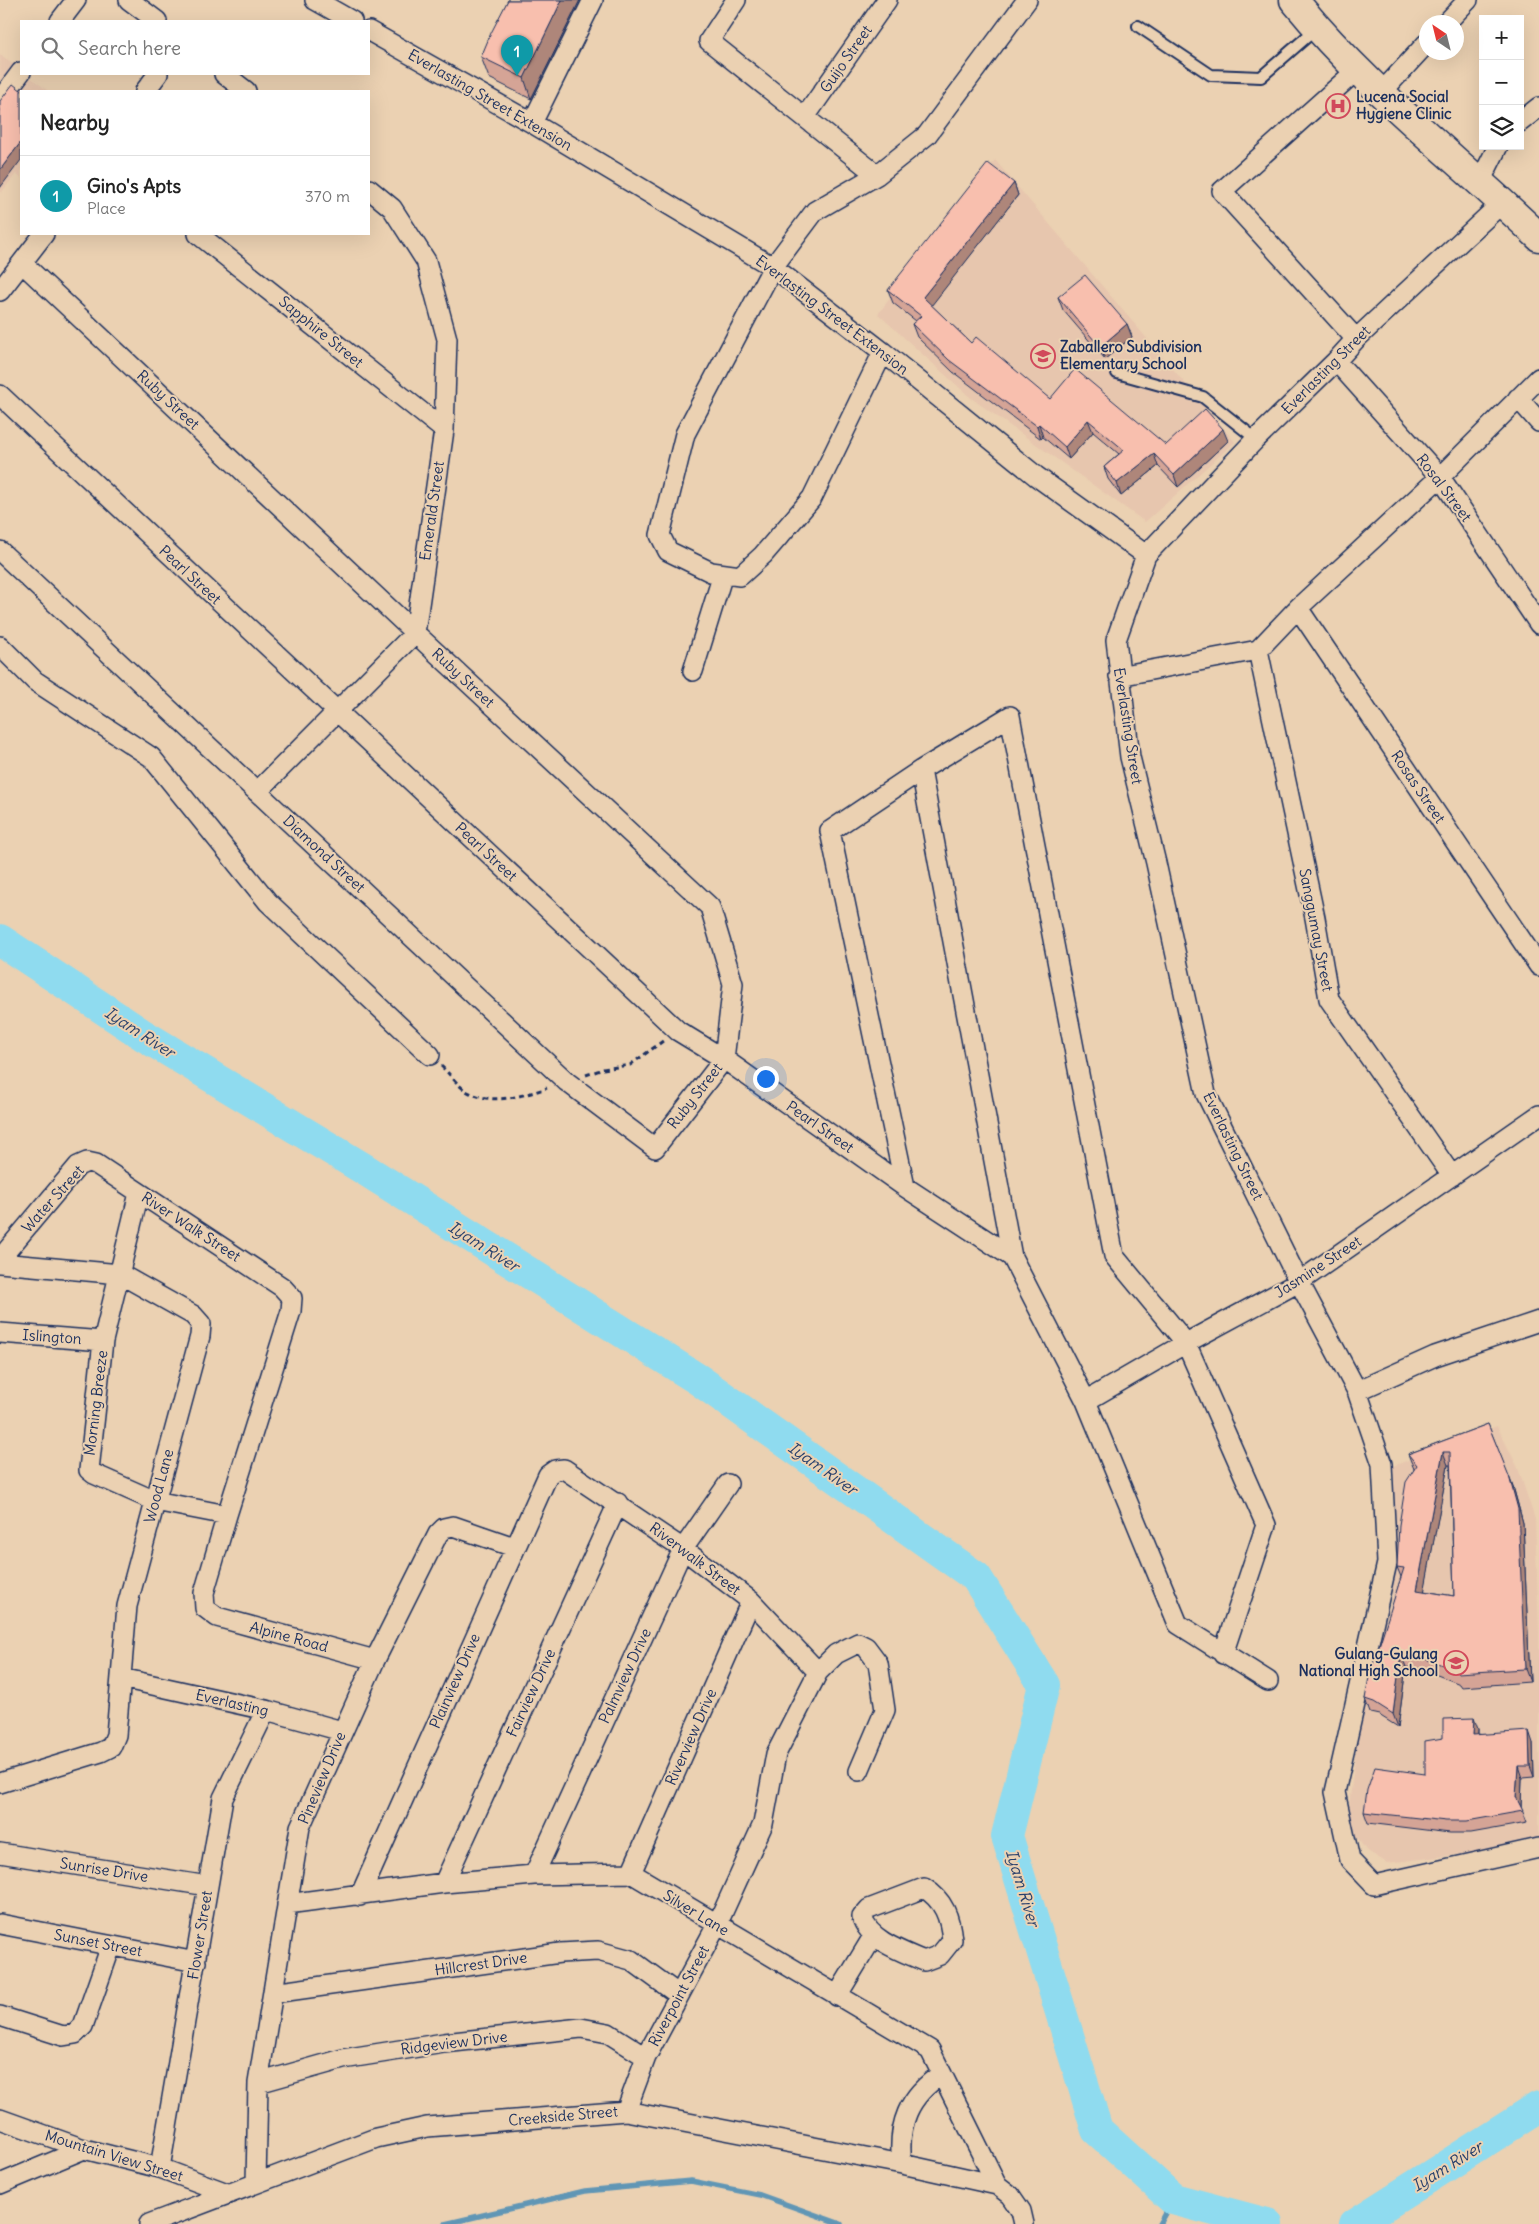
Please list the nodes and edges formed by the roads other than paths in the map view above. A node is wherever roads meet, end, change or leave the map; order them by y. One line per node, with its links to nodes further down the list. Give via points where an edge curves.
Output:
1 (76, 0): 11 (street)
2 (129, 0): 12 (street)
3 (315, 0): 13 (street)
4 (593, 0): 29 (street)
5 (736, 0): 27 (street, via 709,41)
6 (887, 0): 27 (street, Guijo Street)
7 (1026, 0): 31 (street, via 927,136)
8 (1294, 0): 15 (street)
9 (1468, 0): 10 (street)
10 (1454, 15)
11 (61, 20)
12 (156, 20)
13 (350, 20)
14 (1138, 26): 15 (lane, via 1211,75 1261,77)
15 (1317, 28): 18 (street)
16 (370, 32): 29 (street, Everlasting Street Extension)
17 (1419, 52): 24 (street)
18 (1357, 70): 24 (street); 41 (street, via 1222,191)
19 (20, 73): 25 (street)
20 (157, 75): 22 (street)
21 (225, 75): 23 (street)
22 (146, 90)
23 (245, 90)
24 (1380, 94): 32 (street)
25 (0, 100)
26 (1539, 107): 28 (street)
27 (805, 117): 31 (street)
28 (1524, 119)
29 (532, 123): 39 (street, Everlasting Street Extension)
30 (1496, 150): 32 (street)
31 (877, 175): 39 (street, via 815,211)
32 (1480, 182): 34 (street)
33 (370, 190): 49 (street, Emerald Street, via 392,208 426,261 447,339)
34 (1503, 202): 37 (street); 41 (street, Everlasting Street)
35 (43, 235): 38 (street)
36 (199, 235): 49 (street, Sapphire Street)
37 (1539, 237)
38 (22, 263): 40 (street); 57 (street, Ruby Street)
39 (773, 267): 42 (street, Everlasting Street Extension); 54 (street, via 685,434 660,535 668,551 711,572)
40 (0, 291)
41 (1356, 339): 43 (street, Everlasting Street)
42 (883, 352): 53 (street, Everlasting Street Extension, via 1036,476); 54 (street, via 812,498 763,555 740,576)
43 (1336, 361): 50 (street, Everlasting Street); 51 (street, Rosal Street)
44 (1117, 373): 50 (lane, via 1203,397)
45 (1539, 378): 47 (street)
46 (0, 395): 62 (street, Pearl Street)
47 (1518, 398): 48 (street); 51 (street)
48 (1539, 422)
49 (444, 430): 57 (street, Emerald Street)
50 (1256, 440): 53 (street, Everlasting Street)
51 (1440, 477): 55 (street); 56 (street, Rosal Street)
52 (0, 551): 64 (street, Diamond Street)
53 (1146, 555): 61 (street, Everlasting Street, via 1116,640)
54 (723, 574): 60 (street)
55 (1298, 608): 59 (street); 65 (street, Rosas Street)
56 (1539, 624)
57 (415, 633): 62 (street); 67 (street, Ruby Street, via 710,907 733,984)
58 (0, 646): 66 (street, via 35,681 151,757 268,902)
59 (1258, 650): 61 (street); 71 (street, Sanggumay Street, via 1329,999)
60 (693, 671)
61 (1119, 676): 77 (street, Everlasting Street, via 1130,757 1206,1094)
62 (337, 713): 64 (street); 67 (street, Pearl Street, via 678,1031)
63 (921, 770): 72 (street, via 830,831); 74 (street); 81 (street, via 1010,716 1114,1256)
64 (257, 792): 69 (street, Diamond Street, via 567,1082)
65 (1539, 966)
66 (430, 1056)
67 (724, 1059): 69 (street, Ruby Street); 72 (street, Pearl Street)
68 (1539, 1115): 71 (street, Jasmine Street)
69 (656, 1148)
70 (87, 1162): 73 (street, River Walk Street, via 96,1164); 75 (street, Water Street, via 78,1166)
71 (1452, 1176): 77 (street, Jasmine Street)
72 (905, 1187): 74 (street, Pearl Street)
73 (139, 1193): 76 (street, Morning Breeze); 88 (street, River Walk Street, via 282,1287 292,1298 291,1311)
74 (1012, 1257): 83 (street)
75 (0, 1261): 76 (street, Wood Lane)
76 (120, 1274): 80 (street, Morning Breeze); 86 (street, Wood Lane, via 193,1314 201,1324)
77 (1299, 1282): 81 (street, Jasmine Street); 82 (street, Everlasting Street)
78 (1539, 1321): 82 (street, via 1435,1356)
79 (0, 1333): 80 (street, Islington)
80 (103, 1341): 86 (street, Morning Breeze, via 88,1470)
81 (1186, 1342): 83 (street, Jasmine Street); 92 (street, via 1266,1525)
82 (1357, 1391): 101 (street, Everlasting Street, via 1382,1464 1387,1563 1335,1792 1350,1860 1374,1885)
83 (1086, 1401): 92 (street, via 1178,1624)
84 (555, 1470): 87 (street, Riverwalk Street, via 564,1469); 89 (street, Plainview Drive, via 548,1475)
85 (728, 1484): 90 (street, Palmview Drive)
86 (155, 1501): 88 (street, Morning Breeze); 95 (street, Wood Lane, via 127,1606)
87 (618, 1503): 90 (street, Riverwalk Street); 105 (street, Fairview Drive)
88 (227, 1515): 93 (street, Alpine Road, via 204,1593 205,1608 216,1617)
89 (514, 1547): 93 (street, Pineview Drive, via 453,1526 444,1528 438,1534); 107 (street, Plainview Drive)
90 (683, 1549): 91 (street, Riverwalk Street); 104 (street, Palmview Drive)
91 (751, 1601): 94 (street, Riverwalk Street); 103 (street, Riverview Drive)
92 (1223, 1654): 96 (street)
93 (376, 1660): 98 (street, Pineview Drive)
94 (818, 1672): 99 (street, Riverpoint Street, via 836,1654 858,1643 866,1647 878,1663 885,1710); 110 (street, Riverpoint Street, via 776,1754 763,1824)
95 (121, 1678): 97 (street, Everlasting); 100 (street, Wood Lane, via 116,1735 111,1747)
96 (1268, 1681)
97 (266, 1710): 98 (street, Everlasting); 106 (street, Flower Street, via 223,1798)
98 (342, 1731): 108 (street, Pineview Drive, via 300,1827)
99 (858, 1771)
100 (0, 1783)
101 (1539, 1848)
102 (0, 1853): 106 (street, Sunrise Drive)
103 (631, 1874): 104 (street); 110 (street, Silver Lane)
104 (534, 1875): 105 (street)
105 (444, 1883): 107 (street)
106 (208, 1886): 113 (street, Flower Street)
107 (360, 1896): 108 (street)
108 (288, 1904): 114 (street, Pineview Drive)
109 (0, 1924): 112 (street, Sunset Street)
110 (717, 1925): 115 (street, Riverpoint Street); 116 (street, Silver Lane)
111 (874, 1935): 111 (street, via 924,1961 940,1954 952,1940 950,1920 934,1894 924,1888 869,1909 862,1917 864,1925); 116 (street)
112 (111, 1946): 113 (street, Sunset Street); 117 (street, via 83,2026 75,2034 63,2036)
113 (196, 1962): 125 (street, Flower Street)
114 (273, 1992): 115 (street, Hillcrest Drive, via 560,1953 598,1951 632,1960); 120 (street, Pineview Drive)
115 (679, 1995): 118 (street, Riverpoint Street)
116 (837, 1996): 119 (street, Silver Lane, via 930,2050)
117 (0, 2016)
118 (646, 2057): 120 (street, Ridgeview Drive, via 608,2033 581,2028 444,2043 343,2059); 121 (street, Riverpoint Street)
119 (942, 2074): 124 (street, via 923,2088 904,2116 900,2141); 128 (street, Silver Lane)
120 (258, 2083): 126 (street, Pineview Drive)
121 (626, 2111): 124 (street, Creekside Street); 126 (street, Creekside Street, via 427,2127 376,2138)
122 (0, 2119): 123 (street, Mountain View Street)
123 (84, 2149): 125 (street, Mountain View Street); 127 (street)
124 (902, 2164): 128 (street, Creekside Street)
125 (160, 2168): 129 (street, Mountain View Street)
126 (256, 2183): 129 (street, Creekside Street)
127 (0, 2184)
128 (996, 2185): 131 (street, Creekside Street, via 1010,2195 1021,2211)
129 (227, 2194): 130 (street, Creekside Street)
130 (149, 2224)
131 (1024, 2224)

